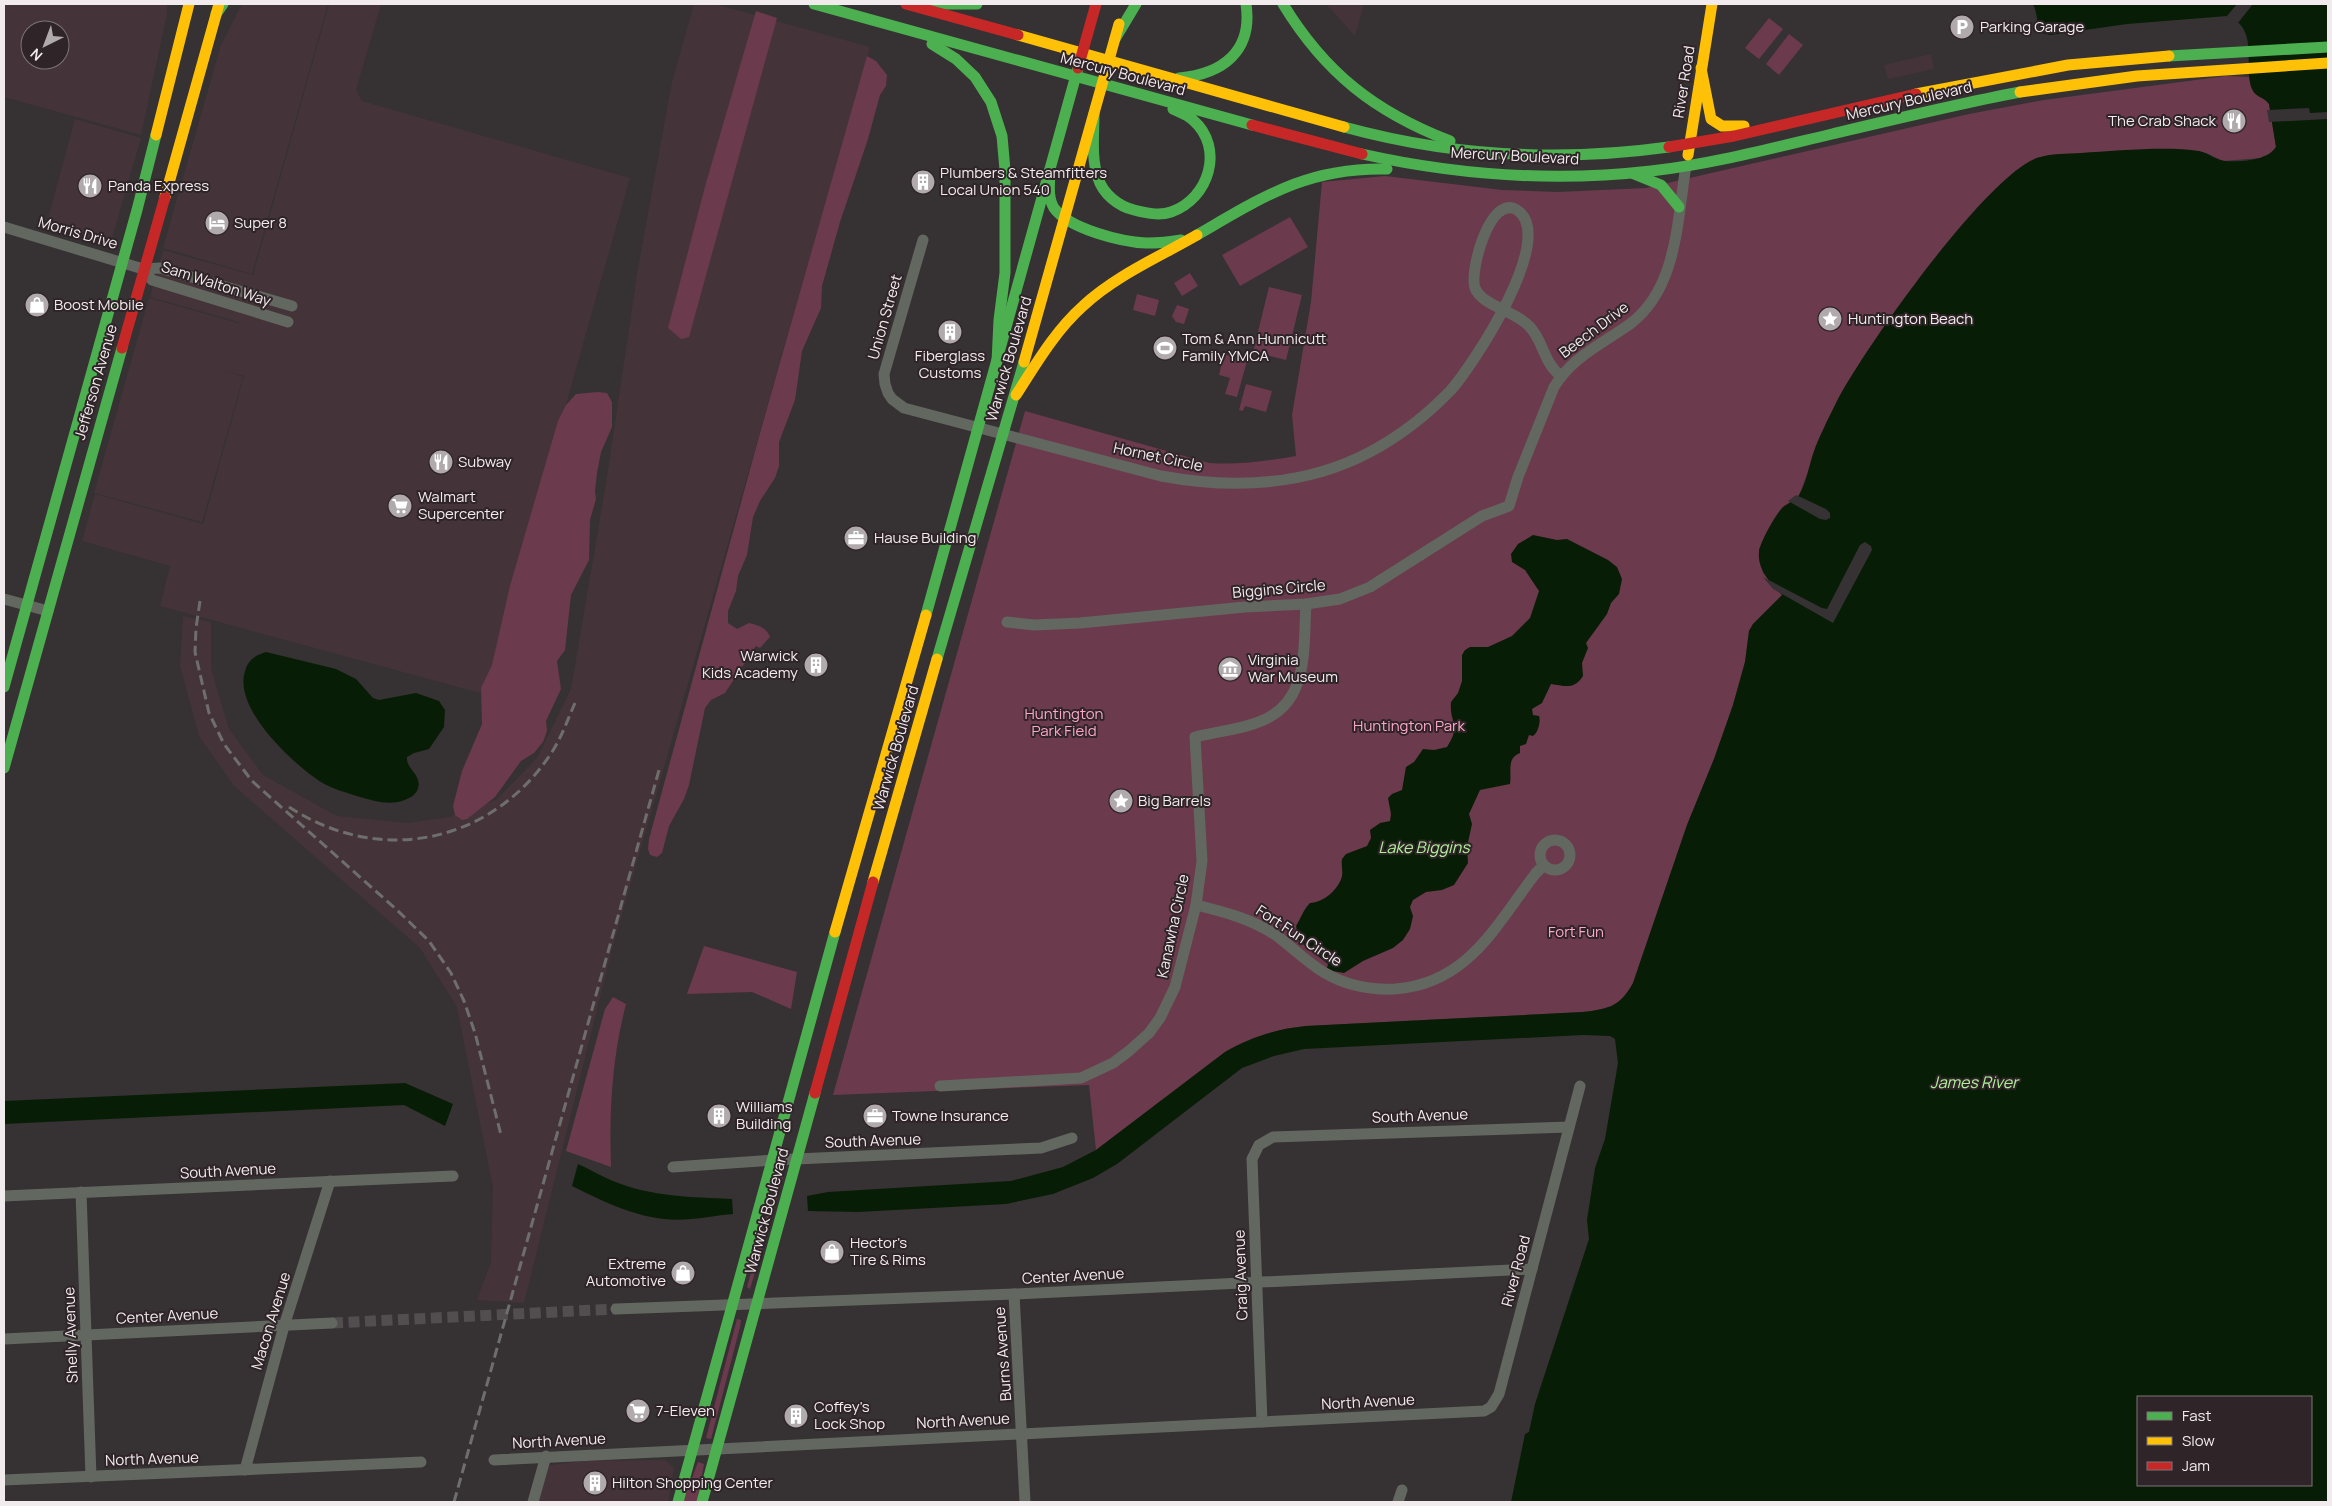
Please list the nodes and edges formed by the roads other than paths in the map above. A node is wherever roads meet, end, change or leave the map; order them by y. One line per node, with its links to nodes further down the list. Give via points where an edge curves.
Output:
1 (189, 4): 34 (main road, Jefferson Avenue)
2 (223, 4): 13 (main road, Jefferson Avenue)
3 (814, 4): 14 (main road, via 874,20)
4 (934, 4): 5 (main road)
5 (977, 4)
6 (1096, 4): 27 (main road, Warwick Boulevard)
7 (1125, 4): 15 (main road, Warwick Boulevard)
8 (1136, 4): 15 (main road)
9 (1246, 4): 19 (main road, via 1248,32 1230,60 1198,76)
10 (1283, 4): 24 (main road, via 1312,49 1367,100 1415,127)
11 (1712, 4): 18 (main road, River Road)
12 (911, 5): 19 (main road, Mercury Boulevard)
13 (217, 9): 35 (main road, Jefferson Avenue)
14 (909, 34): 20 (main road, Mercury Boulevard); 39 (main road, via 937,46 967,68 984,89 998,118 1005,180 1004,273 998,320)
15 (1115, 39): 21 (main road, Warwick Boulevard)
16 (2328, 47): 22 (main road, Mercury Boulevard, via 2087,62 2000,77)
17 (2328, 63): 25 (main road, Mercury Boulevard, via 2122,77 2023,92)
18 (1701, 68): 22 (main road, via 1708,113 1715,123 1727,128); 23 (main road, River Road)
19 (1167, 78): 24 (main road, Mercury Boulevard, via 1387,139)
20 (1144, 95): 21 (main road, via 1194,121 1210,149 1209,173 1204,185 1193,200 1178,210 1157,214 1138,212 1107,193 1096,170); 26 (main road, Mercury Boulevard, via 1346,150)
21 (1094, 114): 30 (main road, Warwick Boulevard)
22 (1782, 124): 23 (main road, Mercury Boulevard)
23 (1690, 144): 24 (main road, Mercury Boulevard, via 1610,153); 25 (main road, River Road)
24 (1491, 154)
25 (1686, 166): 28 (main road, Mercury Boulevard); 29 (street, Beech Drive)
26 (1435, 167): 28 (main road, Mercury Boulevard, via 1531,175); 32 (main road, via 1337,170 1311,176 1272,192)
27 (1050, 170): 30 (main road, via 1051,202); 39 (main road, Warwick Boulevard)
28 (1632, 173): 29 (main road, via 1664,186)
29 (1679, 207): 40 (street, Beech Drive, via 1668,268 1654,298 1634,320 1574,361)
30 (1065, 219): 32 (main road, via 1144,243); 41 (main road, Warwick Boulevard)
31 (4, 227): 34 (street, Morris Drive)
32 (1191, 238): 41 (main road, via 1114,282 1079,308 1046,346)
33 (923, 240): 42 (street, Union Street, via 884,374 884,384 900,406)
34 (122, 262): 35 (street, Morris Drive); 48 (main road, Jefferson Avenue)
35 (143, 269): 36 (street, Sam Walton Way, via 160,268); 38 (street, Sam Walton Way, via 152,280); 49 (main road, Jefferson Avenue)
36 (292, 306)
37 (1504, 310): 37 (street, Beech Drive, via 1517,279 1528,236 1524,217 1513,208 1494,214 1473,279 1482,298); 40 (street, Beech Drive, via 1530,326 1546,360); 43 (street, Hornet Circle, via 1466,370 1437,403 1397,435 1369,452 1312,474 1260,484 1194,482)
38 (288, 322)
39 (998, 362): 42 (main road, Warwick Boulevard)
40 (1561, 376): 47 (street, Biggins Circle, via 1509,506 1482,516 1370,587 1340,599)
41 (1016, 395): 43 (main road, Warwick Boulevard)
42 (979, 428): 43 (street, Hornet Circle); 44 (main road, Warwick Boulevard)
43 (1003, 434): 45 (main road, Warwick Boulevard)
44 (936, 581): 45 (main road); 53 (main road, Warwick Boulevard)
45 (958, 588): 54 (main road, Warwick Boulevard)
46 (4, 599): 48 (street)
47 (1306, 604): 50 (street, Biggins Circle, via 1053,624); 56 (street, Kanawha Circle, via 1302,667 1298,686 1286,705 1256,723 1195,737 1202,861)
48 (27, 605): 49 (street); 51 (main road, Jefferson Avenue)
49 (48, 611): 52 (main road, Jefferson Avenue)
50 (1007, 622)
51 (4, 687)
52 (4, 768)
53 (860, 848): 54 (main road); 57 (main road, Warwick Boulevard)
54 (881, 855): 58 (main road, Warwick Boulevard)
55 (1544, 865): 56 (street, Fort Fun Circle, via 1474,953 1441,978 1419,986 1381,989 1335,978 1260,926 1224,911)
56 (1196, 905): 59 (street, Kanawha Circle, via 1175,987 1160,1018 1143,1039 1115,1061 1081,1078)
57 (828, 960): 58 (main road); 65 (main road, Warwick Boulevard)
58 (850, 965): 64 (main road, Warwick Boulevard)
59 (940, 1086)
60 (1580, 1086): 61 (street, River Road)
61 (1569, 1127): 62 (street, South Avenue); 71 (street, River Road)
62 (1272, 1137): 72 (street, Craig Avenue, via 1259,1145 1252,1159)
63 (1072, 1138): 64 (street, South Avenue, via 1040,1148)
64 (797, 1159): 65 (street, South Avenue); 74 (main road, Warwick Boulevard)
65 (774, 1160): 66 (street, South Avenue); 75 (main road, Warwick Boulevard)
66 (673, 1167)
67 (453, 1176): 68 (street, South Avenue)
68 (330, 1181): 69 (street, South Avenue); 78 (street, Macon Avenue)
69 (81, 1192): 70 (street, South Avenue); 79 (street, Shelly Avenue)
70 (4, 1196)
71 (1532, 1269): 72 (street, Center Avenue); 81 (street, River Road, via 1496,1401 1484,1411)
72 (1256, 1281): 73 (street, Center Avenue); 82 (street, Craig Avenue)
73 (1014, 1294): 74 (street, Center Avenue); 83 (street, Burns Avenue)
74 (757, 1303): 75 (street, Center Avenue); 84 (main road, Warwick Boulevard)
75 (733, 1304): 76 (street, Center Avenue); 85 (main road, Warwick Boulevard)
76 (616, 1309)
77 (332, 1323): 78 (street, Center Avenue)
78 (284, 1326): 79 (street, Center Avenue); 89 (street, Macon Avenue)
79 (86, 1335): 80 (street, Center Avenue); 90 (street, Shelly Avenue)
80 (4, 1339)
81 (1434, 1414): 82 (street, North Avenue)
82 (1262, 1422): 83 (street, North Avenue)
83 (1022, 1434): 84 (street, North Avenue); 96 (street, Burns Avenue)
84 (717, 1448): 85 (street, North Avenue); 95 (main road, Warwick Boulevard)
85 (693, 1449): 86 (street, North Avenue); 94 (main road, Warwick Boulevard)
86 (546, 1456): 87 (street, North Avenue); 93 (street)
87 (494, 1460)
88 (421, 1462): 89 (street, North Avenue)
89 (245, 1470): 90 (street, North Avenue)
90 (91, 1476): 91 (street, North Avenue)
91 (4, 1480)
92 (1402, 1490): 97 (street)
93 (533, 1502)
94 (678, 1502)
95 (702, 1502)
96 (1025, 1502)
97 (1398, 1502)

